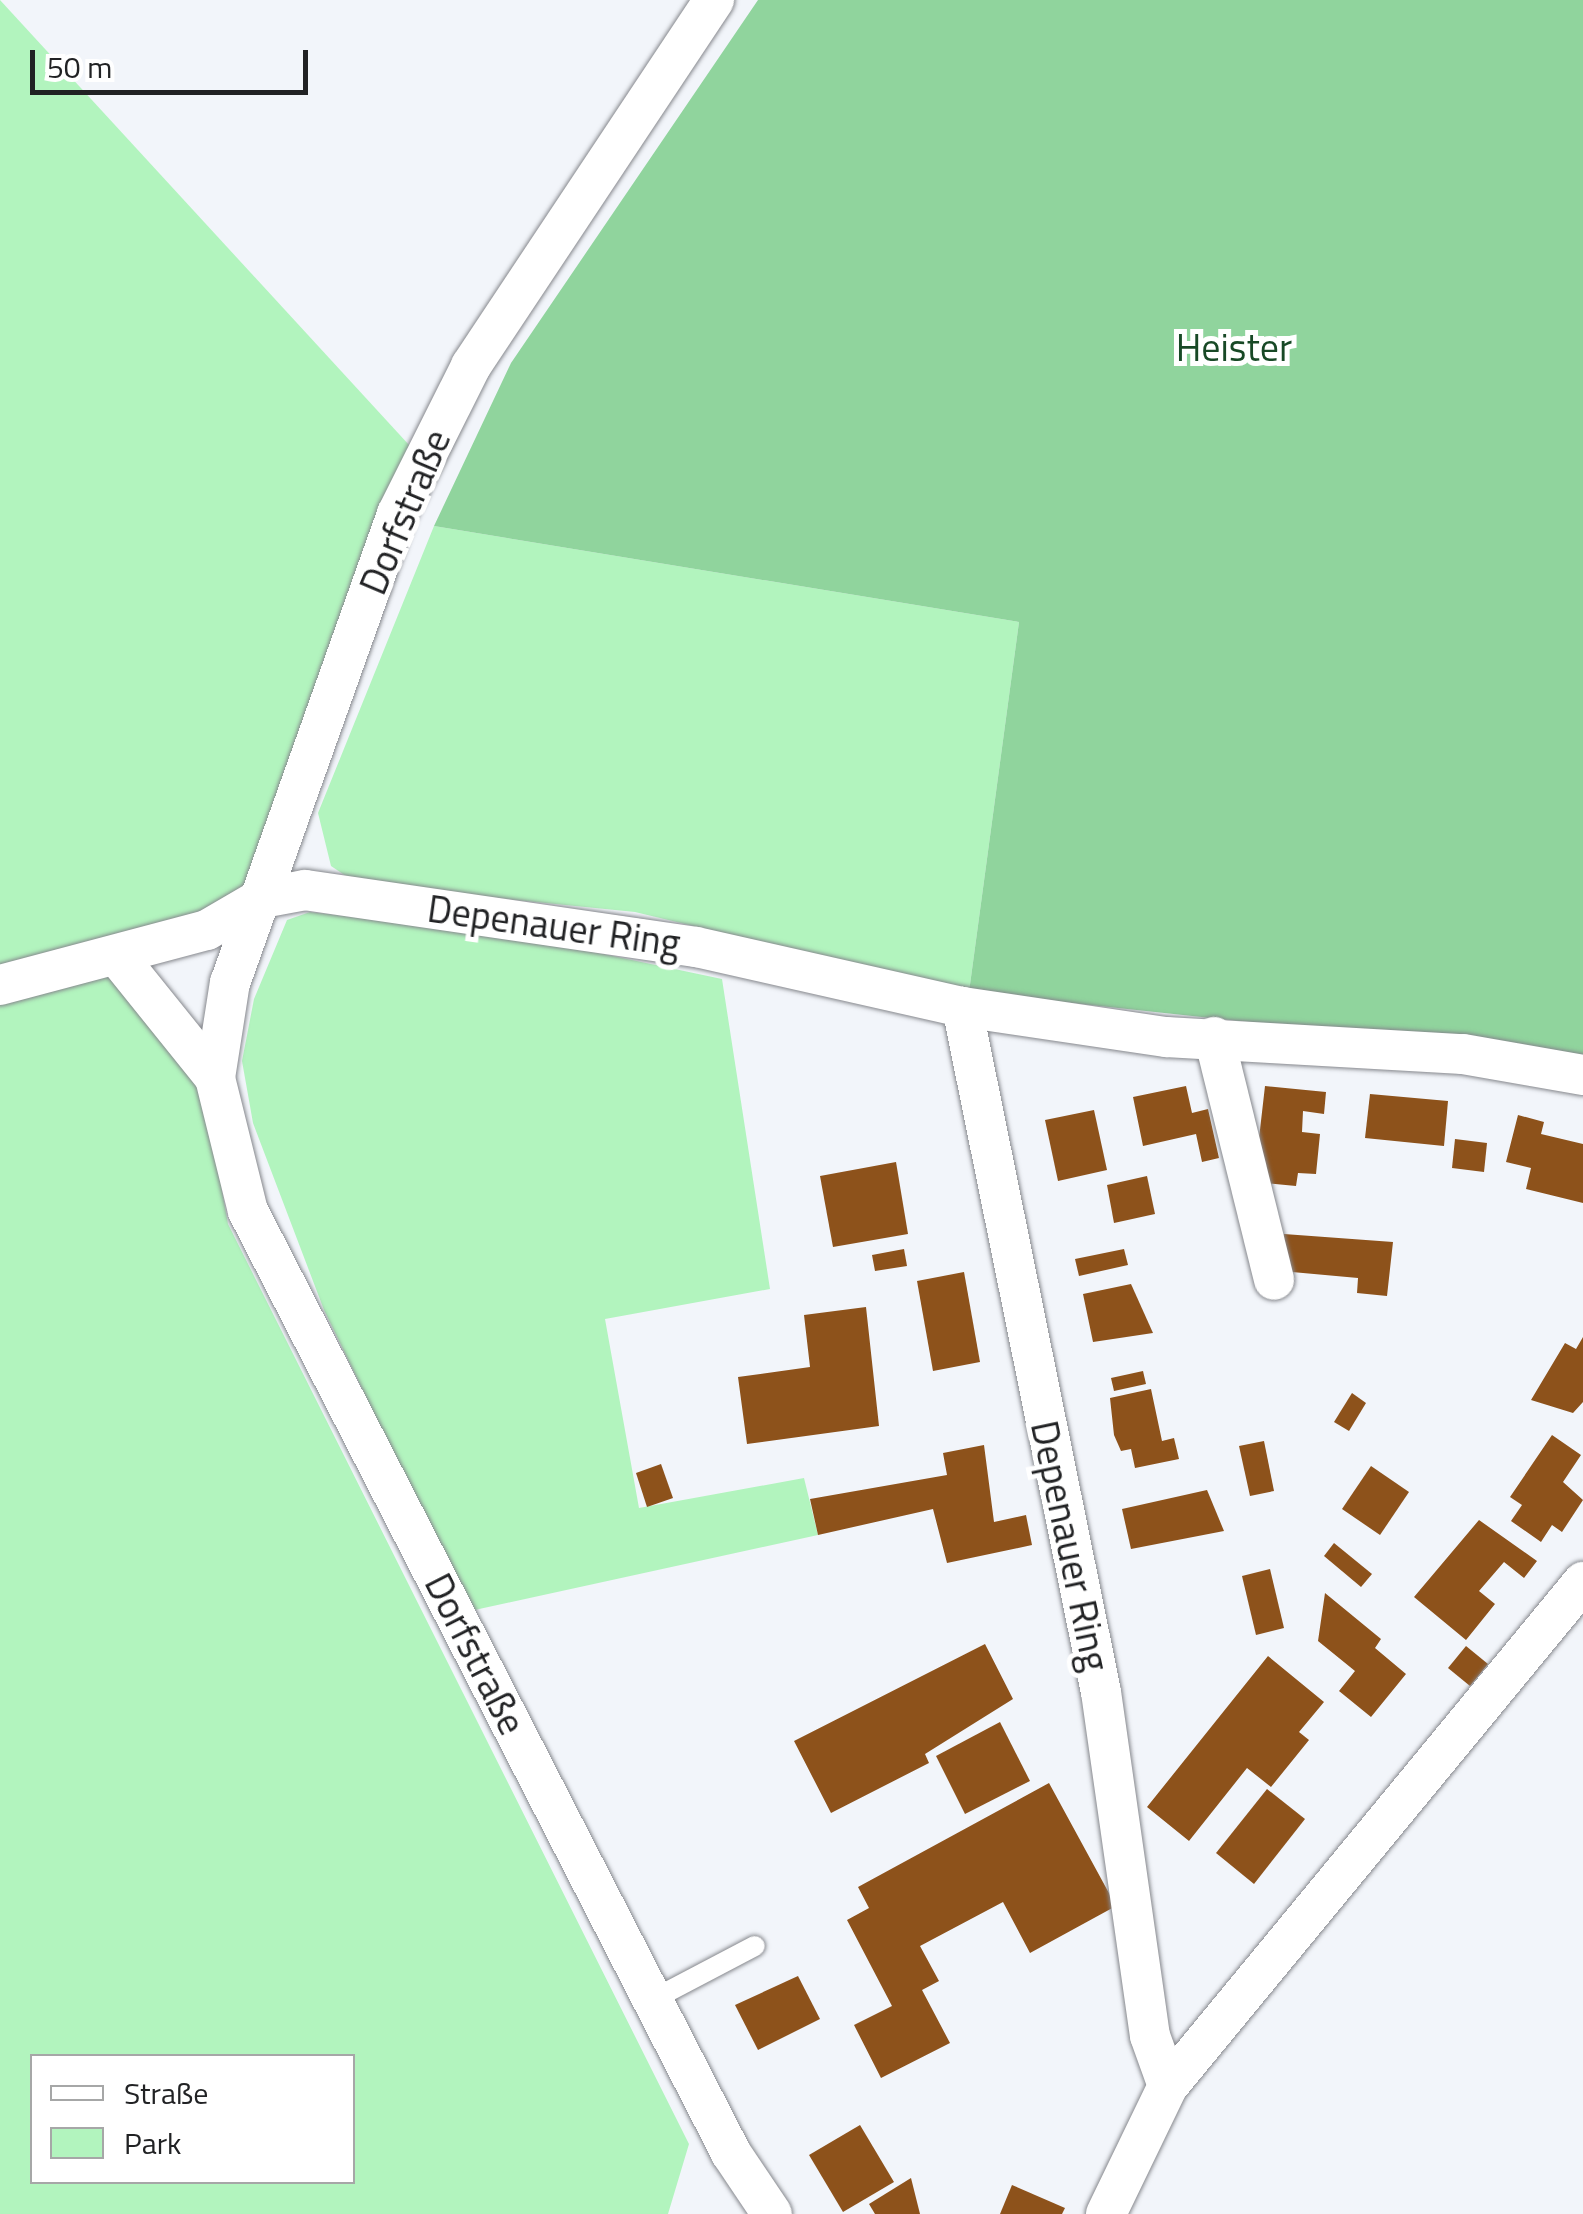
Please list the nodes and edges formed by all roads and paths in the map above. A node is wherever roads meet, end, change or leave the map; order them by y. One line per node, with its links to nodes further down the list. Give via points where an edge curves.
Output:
1 (714, 0): 2 (street, Dorfstraße, via 471,366 397,514)
2 (262, 898): 3 (street, via 208,930); 5 (street, Depenauer Ring, via 305,890 642,938); 8 (street, Dorfstraße, via 230,982)
3 (117, 956): 4 (street); 8 (street, Dorfstraße)
4 (0, 985)
5 (962, 1008): 6 (street, Depenauer Ring); 13 (street, Depenauer Ring, via 1101,1692 1150,2036)
6 (1214, 1036): 7 (street, Depenauer Ring, via 1464,1054); 9 (street)
7 (1583, 1075)
8 (215, 1078): 12 (street, Dorfstraße, via 248,1211)
9 (1274, 1280)
10 (1583, 1582): 13 (street)
11 (755, 1946): 12 (lane)
12 (652, 2000): 14 (street, Dorfstraße)
13 (1168, 2086): 15 (street)
14 (772, 2214)
15 (1106, 2214)

